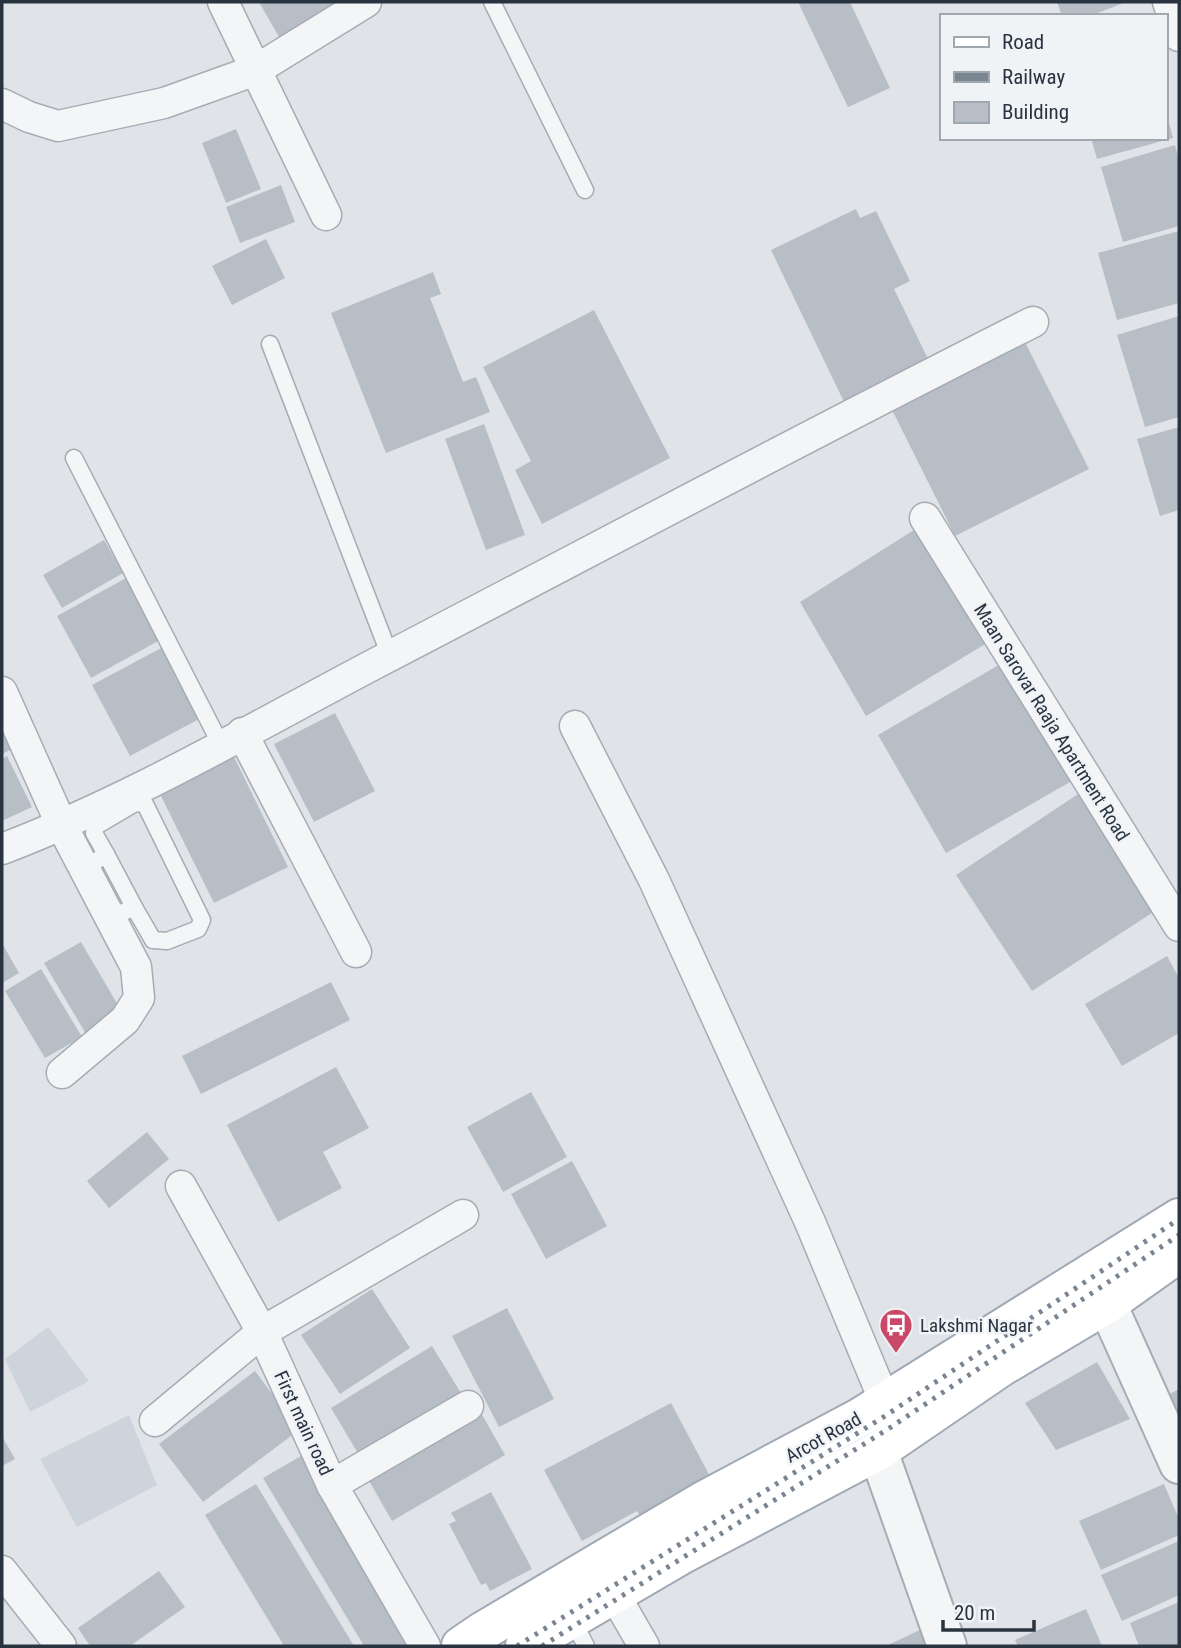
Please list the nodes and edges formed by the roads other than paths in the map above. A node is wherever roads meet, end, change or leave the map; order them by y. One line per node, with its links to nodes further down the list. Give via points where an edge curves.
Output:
1 (223, 2): 4 (street)
2 (366, 2): 4 (street)
3 (492, 2): 6 (lane)
4 (256, 70): 5 (street, via 164,103 58,126); 7 (street)
5 (2, 104)
6 (585, 190)
7 (326, 215)
8 (1033, 322): 12 (street)
9 (270, 344): 12 (lane)
10 (74, 458): 15 (lane)
11 (925, 518): 20 (street, Maan Sarovar Raaja Apartment Road)
12 (390, 656): 15 (street)
13 (2, 692): 16 (street)
14 (575, 726): 29 (street, via 665,905 810,1222)
15 (231, 739): 16 (street); 21 (street)
16 (62, 826): 17 (street); 18 (street)
17 (2, 849)
18 (95, 861): 19 (street); 19 (lane, via 96,826 135,803 145,804 202,920 198,929 167,941 153,940)
19 (122, 913): 22 (street, via 139,998 125,1020)
20 (1179, 926)
21 (356, 952)
22 (62, 1073)
23 (181, 1186): 28 (street, First main road)
24 (463, 1215): 28 (street)
25 (1179, 1218): 29 (main road, Arcot Road)
26 (1179, 1253): 27 (main road, Arcot Road)
27 (1107, 1304): 32 (main road, Arcot Road, via 1002,1367); 33 (street)
28 (262, 1332): 31 (street); 34 (street, First main road)
29 (885, 1402): 40 (main road, Arcot Road, via 702,1502)
30 (468, 1406): 34 (street, First main road)
31 (155, 1421)
32 (878, 1451): 36 (main road, Arcot Road); 43 (street)
33 (1179, 1464)
34 (332, 1485): 39 (street)
35 (2, 1571): 38 (street)
36 (614, 1594): 37 (main road, Arcot Road); 42 (street)
37 (579, 1632): 41 (main road, Arcot Road)
38 (61, 1646)
39 (425, 1646)
40 (461, 1646)
41 (525, 1646)
42 (645, 1646)
43 (947, 1646)

